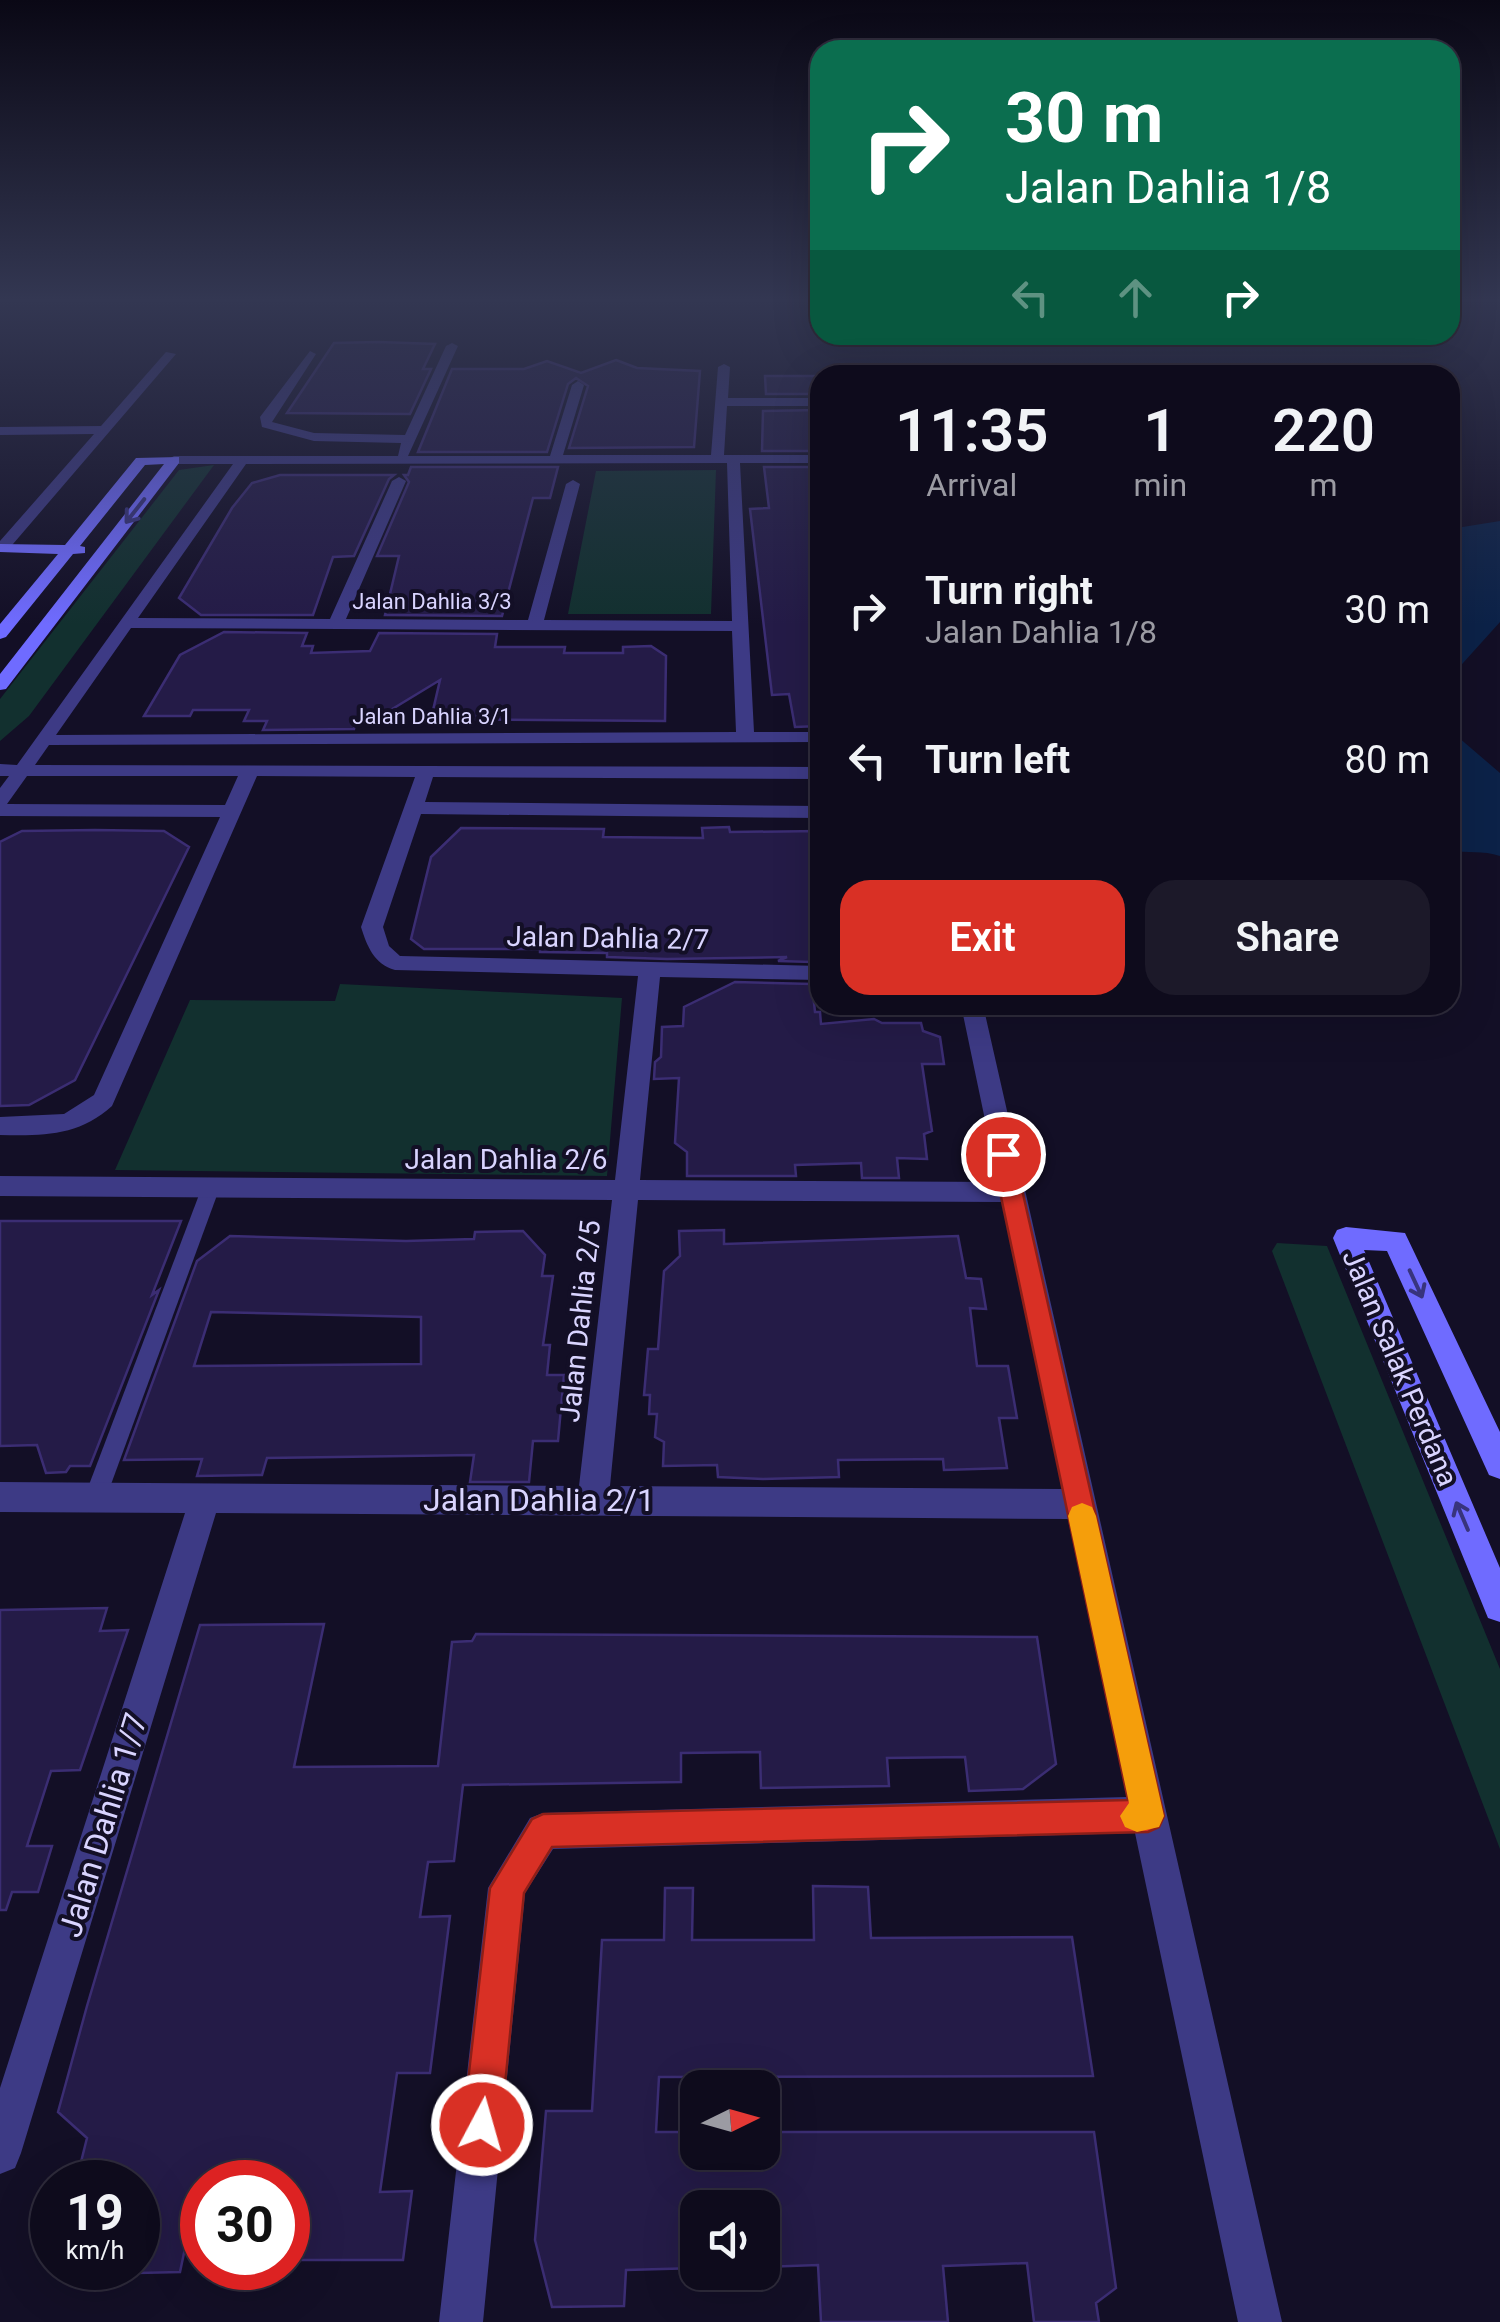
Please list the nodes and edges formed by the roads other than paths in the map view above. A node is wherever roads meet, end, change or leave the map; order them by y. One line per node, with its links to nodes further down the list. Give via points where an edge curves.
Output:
1 (123, 408): 6 (street)
2 (272, 408): 8 (street, via 266,424 314,437)
3 (424, 408): 8 (street)
4 (571, 408): 11 (street)
5 (721, 408): 12 (street)
6 (104, 430): 7 (street); 17 (street)
7 (0, 431)
8 (410, 439): 10 (street)
9 (244, 458): 10 (street); 14 (street); 20 (street)
10 (401, 458): 11 (street)
11 (556, 458): 12 (street)
12 (725, 459): 13 (street); 23 (street)
13 (810, 459)
14 (174, 460): 18 (street, via 140,461); 19 (street, one-way to 19)
15 (399, 481): 21 (street)
16 (573, 484): 22 (street)
17 (1, 548): 18 (street)
18 (70, 550): 19 (street); 24 (street)
19 (104, 550): 25 (street)
20 (124, 623): 21 (street, Jalan Dahlia 3/3); 28 (street)
21 (336, 623): 22 (street, Jalan Dahlia 3/3)
22 (535, 624): 23 (street, Jalan Dahlia 3/3)
23 (740, 626): 26 (street)
24 (0, 634)
25 (0, 685)
26 (745, 736): 27 (street, Jalan Dahlia 3/1); 28 (street, Jalan Dahlia 3/1)
27 (810, 737)
28 (44, 740): 30 (street)
29 (0, 770): 30 (street)
30 (22, 770): 31 (street); 34 (street)
31 (250, 771): 32 (street); 38 (street)
32 (426, 772): 33 (street); 35 (street)
33 (810, 773)
34 (0, 801)
35 (413, 808): 37 (street); 39 (street, Jalan Dahlia 2/7, via 372,927 379,949 395,963)
36 (0, 810): 38 (street)
37 (810, 812)
38 (232, 819): 42 (street, via 104,1100 62,1126)
39 (650, 969): 40 (street, Jalan Dahlia 2/7); 45 (street, Jalan Dahlia 2/5)
40 (810, 974)
41 (974, 1015): 46 (street)
42 (0, 1126)
43 (0, 1186): 44 (street, Jalan Dahlia 2/6)
44 (212, 1187): 45 (street, Jalan Dahlia 2/6); 49 (lane)
45 (628, 1190): 46 (street, Jalan Dahlia 2/6); 51 (street, Jalan Dahlia 2/5)
46 (1011, 1192): 52 (street)
47 (1500, 1466): 53 (street, Jalan Salak Perdana, one-way to 47, via 1346,1238 1396,1241)
48 (0, 1497): 49 (street, Jalan Dahlia 2/1)
49 (94, 1498): 50 (street, Jalan Dahlia 2/1)
50 (205, 1498): 51 (street, Jalan Dahlia 2/1); 55 (street, Jalan Dahlia 1/7)
51 (593, 1500): 52 (street, Jalan Dahlia 2/1)
52 (1079, 1504): 54 (street)
53 (1500, 1606)
54 (1148, 1816): 56 (street, via 543,1831 507,1888); 57 (street)
55 (0, 2152)
56 (461, 2322)
57 (1260, 2322)

